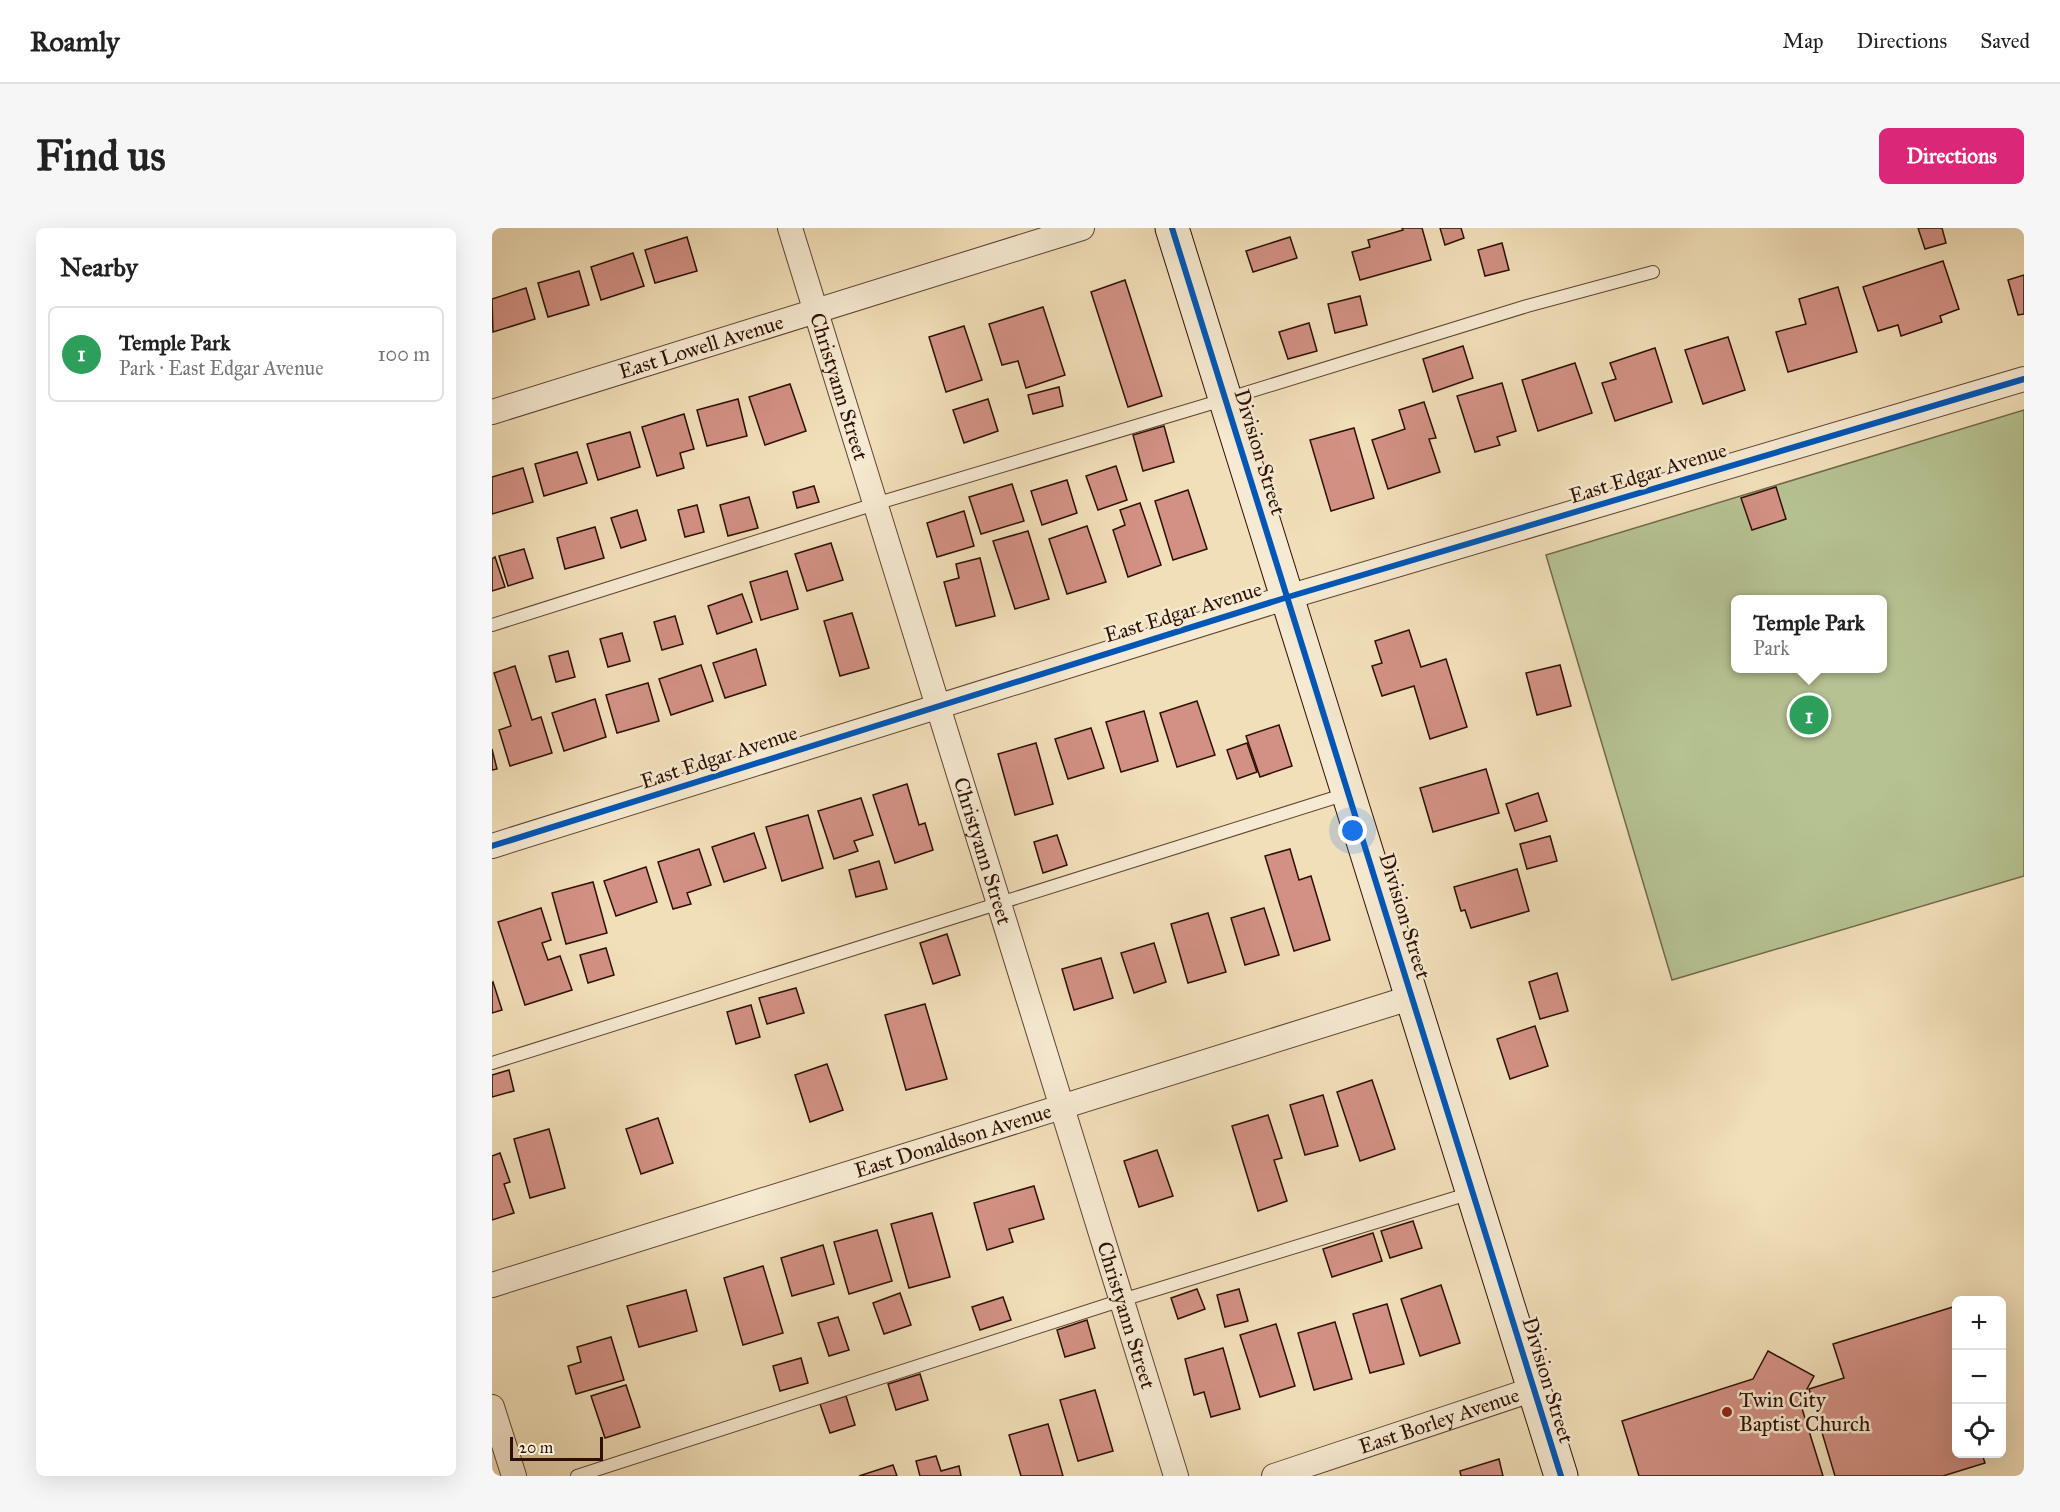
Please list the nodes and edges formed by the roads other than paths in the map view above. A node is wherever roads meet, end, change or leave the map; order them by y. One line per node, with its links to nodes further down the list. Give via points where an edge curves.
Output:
1 (790, 228): 5 (street, Christyann Street)
2 (1082, 228): 5 (street, East Lowell Avenue)
3 (1172, 228): 7 (street, Division Street)
4 (1653, 272): 7 (lane, via 1527,306)
5 (815, 310): 8 (street, East Lowell Avenue); 9 (street, Christyann Street)
6 (2024, 379): 10 (street, East Edgar Avenue)
7 (1226, 399): 9 (lane); 10 (street, Division Street)
8 (492, 412)
9 (875, 504): 11 (lane); 12 (street, Christyann Street)
10 (1288, 597): 12 (street, East Edgar Avenue); 13 (street, Division Street)
11 (492, 625)
12 (937, 705): 14 (street, East Edgar Avenue); 15 (street, Christyann Street)
13 (1349, 793): 15 (lane); 16 (street, Division Street)
14 (492, 846)
15 (1000, 903): 17 (lane); 18 (street, Christyann Street)
16 (1413, 998): 18 (street, East Donaldson Avenue); 19 (street, Division Street)
17 (492, 1063)
18 (1062, 1106): 20 (street, East Donaldson Avenue); 21 (street, Christyann Street)
19 (1473, 1192): 21 (lane); 22 (street, Division Street)
20 (492, 1285)
21 (1122, 1300): 25 (lane); 26 (street, Christyann Street)
22 (1534, 1389): 27 (street, East Borley Avenue); 28 (street, Division Street)
23 (492, 1407): 24 (street)
24 (514, 1476)
25 (577, 1476)
26 (1176, 1476)
27 (1274, 1476)
28 (1561, 1476)

